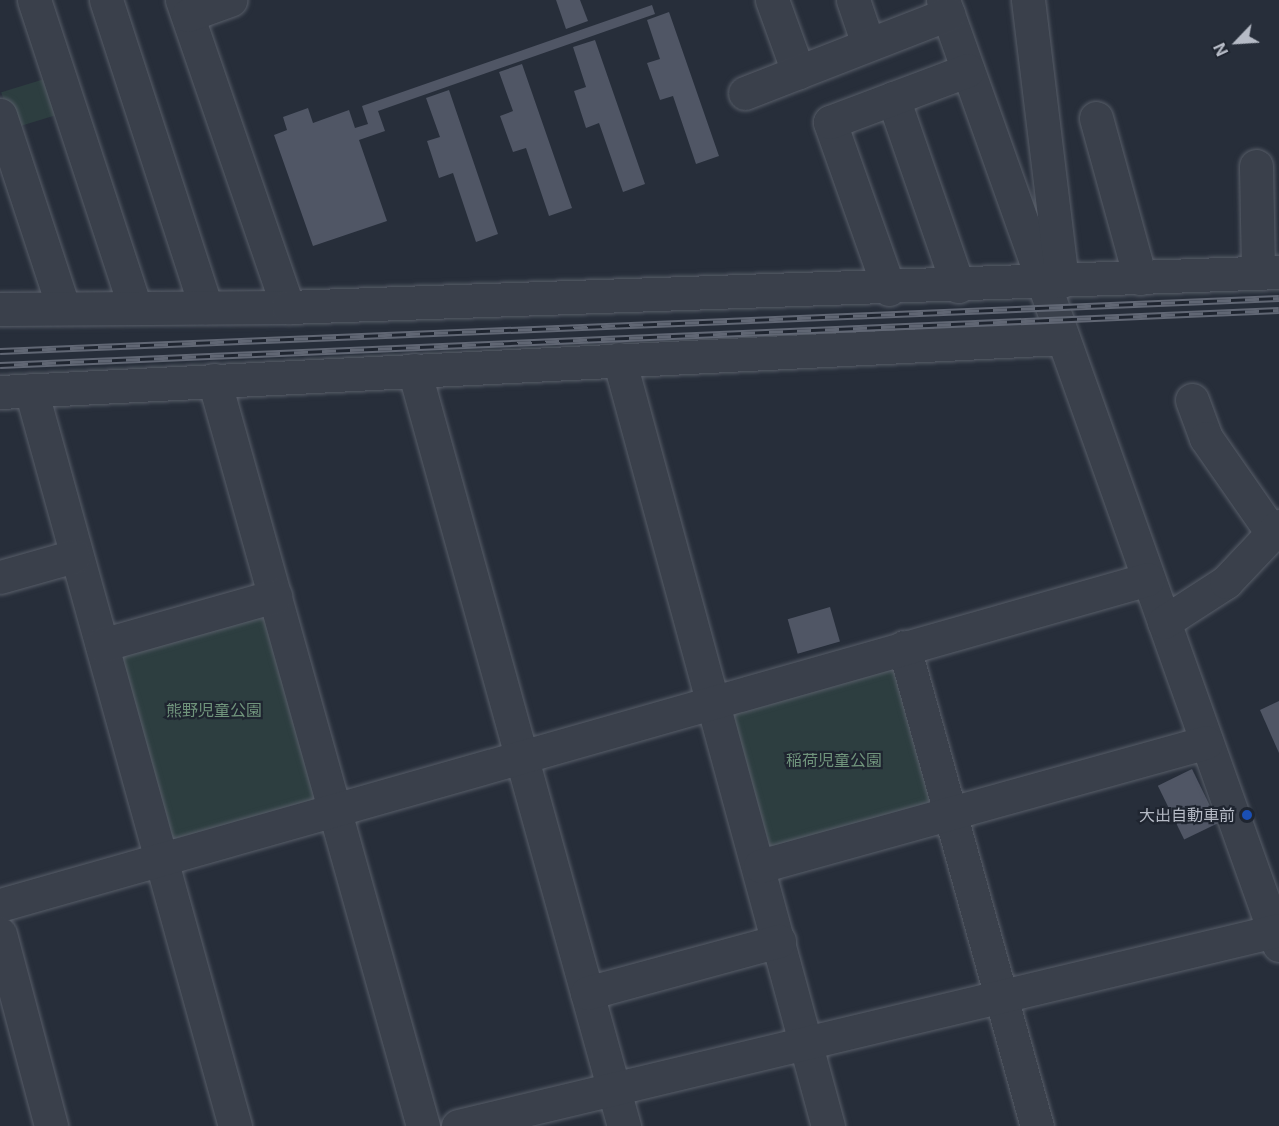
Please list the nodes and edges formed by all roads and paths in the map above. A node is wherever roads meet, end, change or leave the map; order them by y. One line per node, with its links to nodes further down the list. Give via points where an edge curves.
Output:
1 (34, 0): 23 (street)
2 (106, 0): 24 (street)
3 (230, 0): 8 (street)
4 (772, 0): 11 (street)
5 (852, 0): 9 (street)
6 (1028, 0): 19 (street)
7 (945, 7): 9 (street); 10 (street)
8 (185, 8): 25 (street)
9 (868, 44): 11 (street)
10 (968, 70): 13 (street); 19 (street)
11 (798, 72): 12 (street)
12 (745, 93)
13 (893, 98): 20 (street); 21 (street, via 830,122)
14 (0, 115): 22 (street)
15 (1096, 118): 18 (street)
16 (1256, 166): 17 (street)
17 (1268, 272): 18 (street)
18 (1140, 278): 19 (street)
19 (1052, 282): 20 (street); 27 (street)
20 (958, 286): 21 (street)
21 (889, 289): 25 (street)
22 (63, 307): 23 (street); 26 (street)
23 (135, 307): 24 (street)
24 (206, 307): 25 (street)
25 (288, 307)
26 (0, 309)
27 (1061, 338): 28 (street); 36 (street)
28 (619, 359): 29 (street); 41 (street)
29 (414, 370): 30 (street); 43 (street)
30 (214, 380): 31 (street); 37 (street)
31 (15, 391): 34 (street)
32 (1192, 400): 33 (street, via 1206,438)
33 (1276, 530): 38 (street, via 1226,582)
34 (74, 556): 35 (street); 39 (street)
35 (0, 577)
36 (1148, 579): 38 (street); 40 (street)
37 (275, 596): 39 (street); 44 (street)
38 (1164, 622): 42 (street)
39 (102, 645): 46 (street)
40 (904, 647): 41 (street); 45 (street)
41 (712, 702): 43 (street); 47 (street)
42 (1206, 742): 45 (street); 50 (street)
43 (521, 755): 44 (street); 52 (street)
44 (335, 808): 46 (street); 58 (street)
45 (950, 815): 47 (street); 53 (street)
46 (162, 860): 48 (street); 57 (street)
47 (760, 866): 51 (street)
48 (0, 905)
49 (0, 934): 56 (street)
50 (1277, 935): 53 (street)
51 (779, 941): 52 (street); 54 (street)
52 (587, 993): 55 (street)
53 (1000, 997): 54 (street); 62 (street)
54 (806, 1043): 55 (street); 61 (street)
55 (613, 1088): 59 (street); 60 (street)
56 (51, 1126)
57 (235, 1126)
58 (423, 1126)
59 (458, 1126)
60 (624, 1126)
61 (828, 1126)
62 (1036, 1126)

